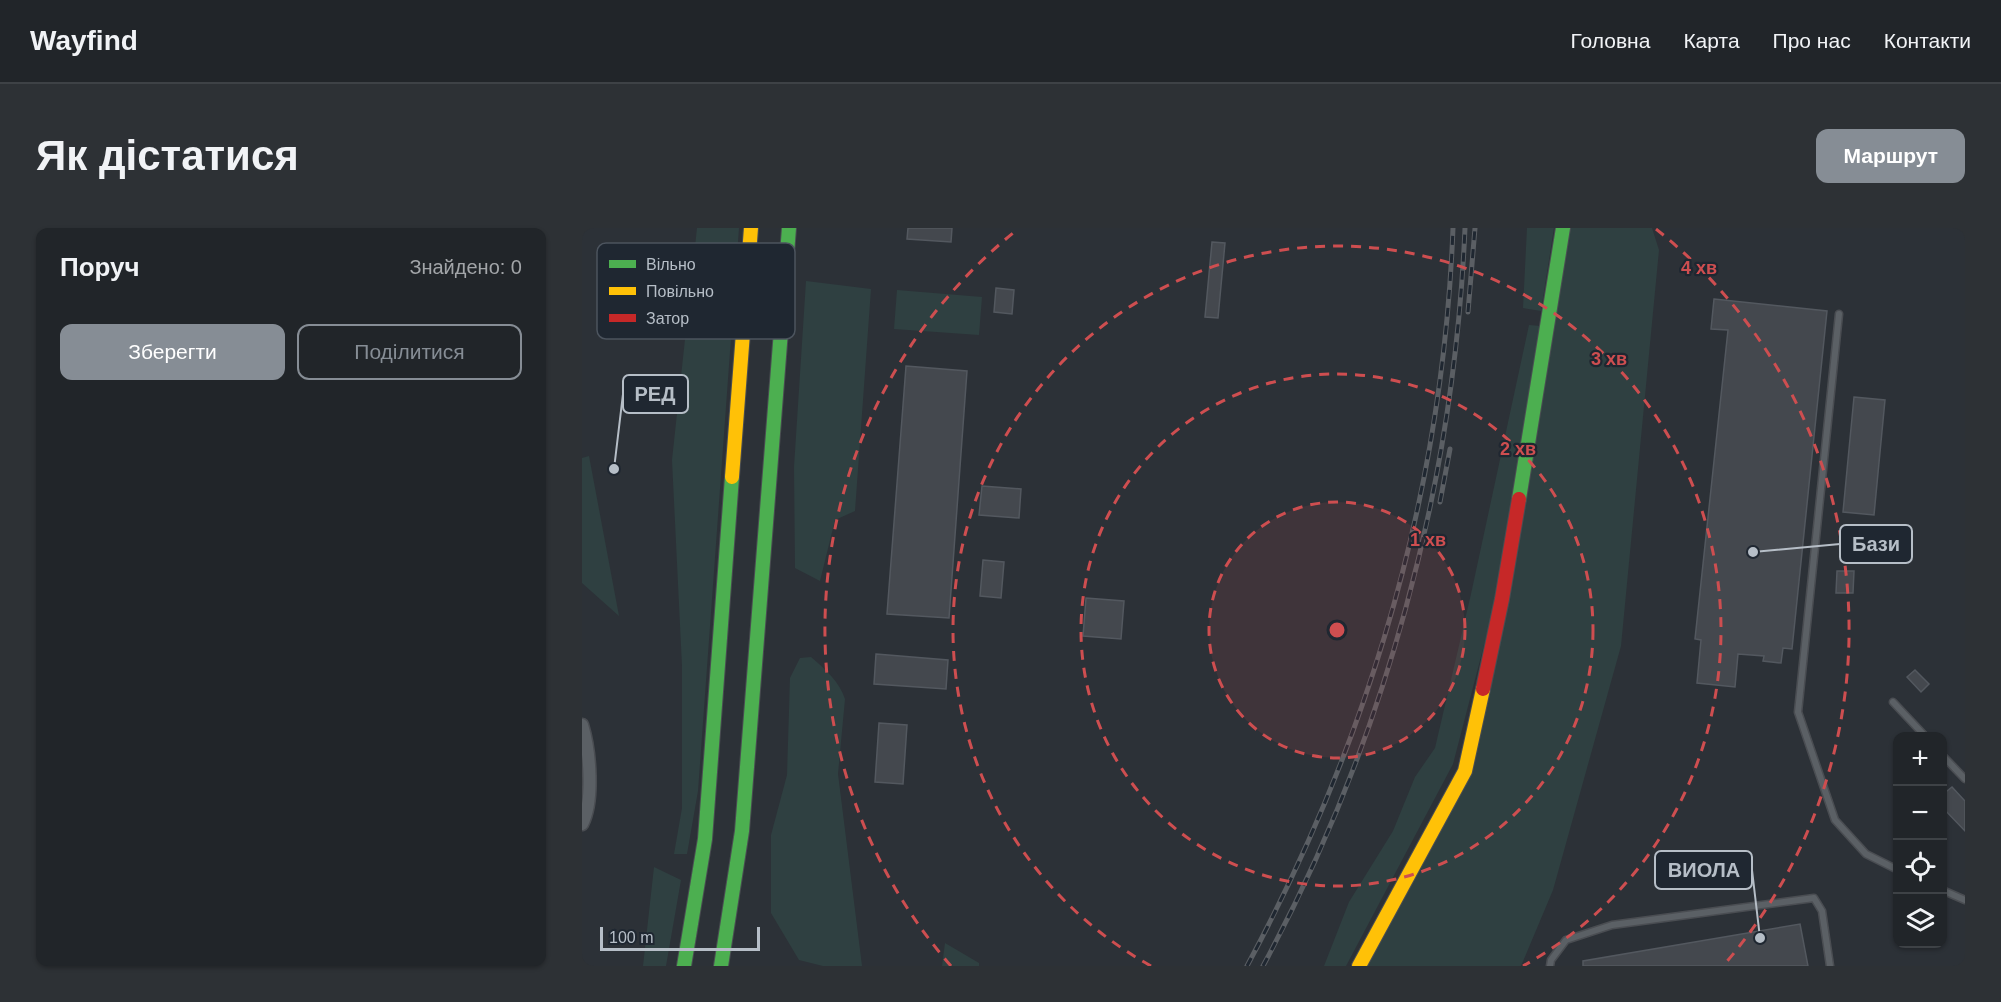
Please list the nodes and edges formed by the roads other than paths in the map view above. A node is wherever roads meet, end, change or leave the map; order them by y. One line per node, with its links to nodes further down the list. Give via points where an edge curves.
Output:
1 (751, 228): 4 (main road)
2 (789, 228): 5 (main road)
3 (1563, 228): 20 (main road, via 1502,598 1465,771)
4 (750, 243)
5 (788, 243)
6 (1839, 314): 15 (lane, via 1798,712 1835,820 1866,854)
7 (743, 339): 19 (main road, via 705,839)
8 (780, 339): 18 (main road, via 742,831)
9 (1893, 702): 11 (lane)
10 (582, 725): 14 (street, via 588,744 588,812)
11 (1921, 732)
12 (1947, 760): 13 (lane)
13 (1965, 779)
14 (582, 824)
15 (1893, 868)
16 (1947, 892): 17 (lane)
17 (1965, 900)
18 (725, 965)
19 (684, 966)
20 (1359, 966)
21 (1550, 966): 22 (lane, via 1566,940 1612,925 1814,898 1821,911)
22 (1830, 966)

